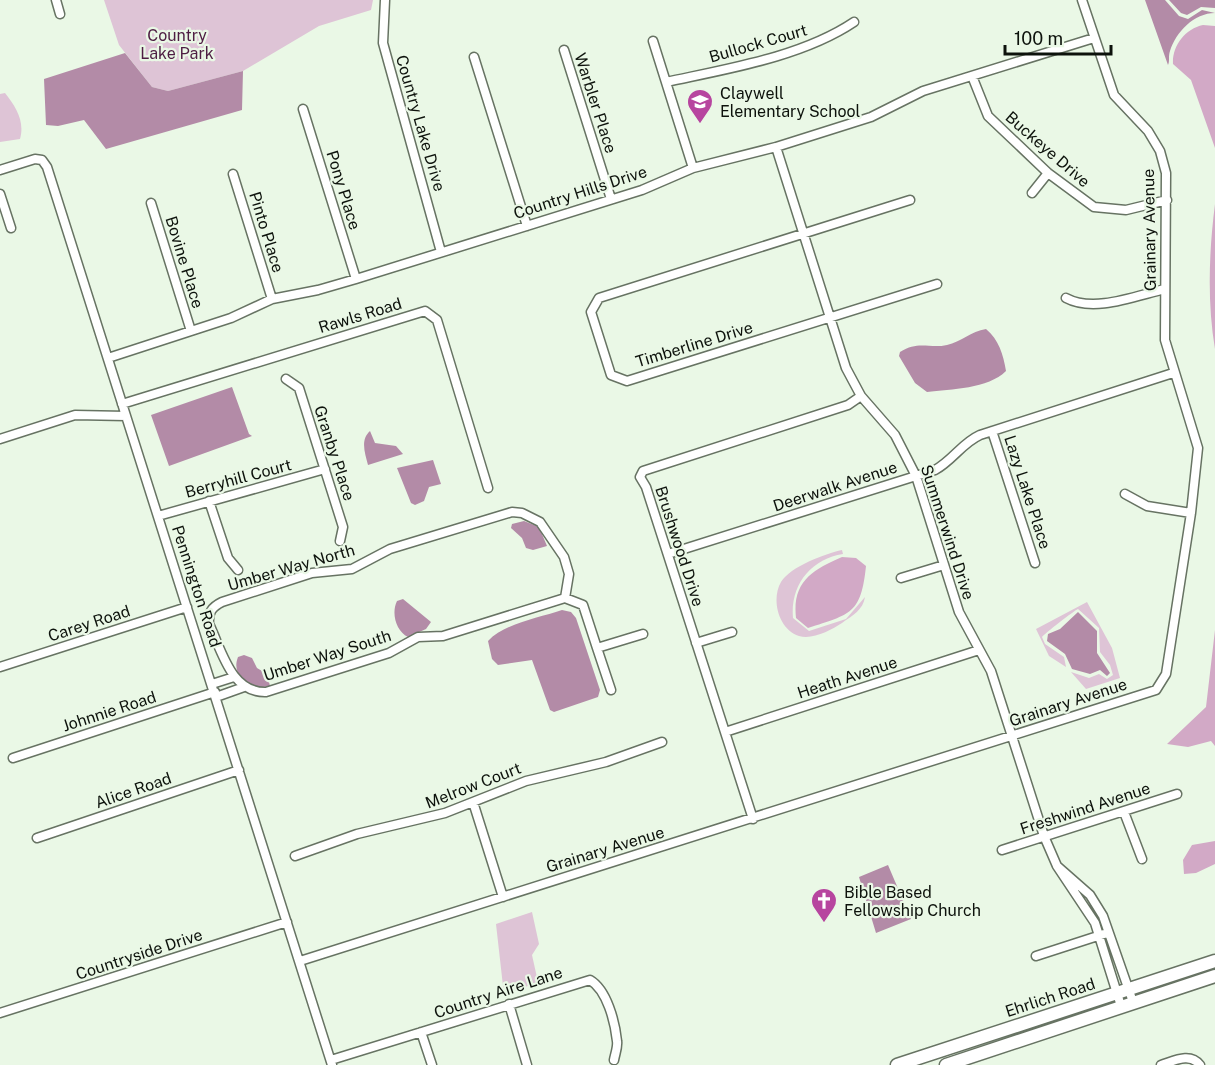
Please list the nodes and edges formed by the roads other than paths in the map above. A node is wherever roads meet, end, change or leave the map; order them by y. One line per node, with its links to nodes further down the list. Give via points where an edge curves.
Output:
1 (56, 0): 4 (street)
2 (385, 0): 27 (street, Country Lake Drive, via 383,43)
3 (1082, 0): 6 (street, Grainary Avenue)
4 (60, 14)
5 (854, 22): 11 (street, Bullock Court, via 832,37 737,67)
6 (1094, 38): 10 (street, Country Hills Drive); 22 (street, Grainary Avenue, via 1114,95 1148,131 1160,151)
7 (653, 41): 11 (street)
8 (564, 50): 20 (street, Warbler Place)
9 (474, 57): 24 (street)
10 (972, 76): 13 (street, Country Hills Drive, via 923,91 871,117); 16 (street, Buckeye Drive, via 988,116)
11 (666, 82): 14 (street)
12 (303, 109): 28 (street, Pony Place)
13 (776, 147): 14 (street, Country Hills Drive); 26 (street, Summerwind Drive)
14 (693, 168): 20 (street, Country Hills Drive)
15 (0, 170): 35 (street, Pennington Road, via 35,159 42,160 47,167)
16 (1048, 173): 18 (street); 22 (street, Buckeye Drive, via 1094,207 1126,210)
17 (233, 174): 32 (street, Pinto Place)
18 (1032, 193)
19 (0, 194): 25 (street)
20 (611, 200): 24 (street, Country Hills Drive)
21 (910, 200): 26 (street, Timberline Drive)
22 (1167, 200): 30 (street, Grainary Avenue)
23 (151, 203): 34 (street, Bovine Place)
24 (527, 226): 27 (street, Country Hills Drive)
25 (11, 228)
26 (803, 234): 33 (street, Summerwind Drive); 33 (street, Timberline Drive, via 599,298 591,312 611,375 627,381)
27 (441, 252): 28 (street, Country Hills Drive)
28 (356, 279): 32 (street, Country Hills Drive)
29 (937, 284): 33 (street, Timberline Drive)
30 (1165, 289): 31 (street, via 1090,305); 36 (street, Grainary Avenue, via 1165,340)
31 (1066, 298)
32 (272, 299): 34 (street, Country Hills Drive, via 231,318)
33 (830, 318): 38 (street, Summerwind Drive, via 846,368)
34 (190, 330): 35 (street, Country Hills Drive)
35 (108, 358): 39 (street, Pennington Road)
36 (1173, 373): 41 (street, Deerwalk Avenue); 48 (street, Grainary Avenue, via 1198,448)
37 (286, 379): 43 (street, Granby Place, via 299,388)
38 (861, 396): 44 (street, Summerwind Drive, via 895,435); 51 (street, Brushwood Drive, via 849,405 644,471 640,477)
39 (122, 404): 40 (street, Pennington Road); 45 (street, Rawls Road, via 425,311 437,320)
40 (126, 416): 42 (street, via 75,415); 49 (street, Pennington Road)
41 (992, 431): 44 (street, Deerwalk Avenue, via 968,440 944,465); 52 (street, Lazy Lake Place)
42 (0, 439)
43 (325, 469): 47 (street, Berryhill Court); 50 (street, Granby Place, via 343,527)
44 (916, 476): 51 (street, Deerwalk Avenue); 53 (street, Summerwind Drive)
45 (488, 488)
46 (1125, 494): 48 (street, via 1147,506)
47 (209, 501): 49 (street, Berryhill Court); 54 (street, via 228,558)
48 (1191, 513): 69 (street, Grainary Avenue, via 1166,674 1156,690)
49 (158, 516): 57 (street, Pennington Road)
50 (340, 541)
51 (668, 554): 60 (street, Brushwood Drive)
52 (1035, 563)
53 (944, 565): 55 (street); 62 (street, Summerwind Drive, via 959,612)
54 (238, 570)
55 (901, 578)
56 (565, 598): 61 (street, via 583,606); 64 (street, Umber Way North, via 568,564 546,528 522,513 502,513 390,549 352,568 312,573 216,605 210,610 209,624); 65 (street, Umber Way South, via 443,636 418,637 389,653 266,692)
57 (187, 607): 63 (street, Carey Road); 67 (street, Pennington Road)
58 (732, 632): 60 (street)
59 (643, 634): 61 (street)
60 (696, 643): 68 (street, Brushwood Drive)
61 (597, 648): 66 (street)
62 (979, 651): 68 (street, Heath Avenue); 69 (street, Summerwind Drive, via 991,671)
63 (0, 667)
64 (234, 677): 65 (street, Umber Way South); 67 (street)
65 (244, 687): 67 (street)
66 (610, 690)
67 (214, 691): 71 (street, Johnnie Road); 72 (street, Pennington Road)
68 (725, 732): 76 (street, Brushwood Drive)
69 (1012, 735): 76 (street, Grainary Avenue); 77 (street, Summerwind Drive)
70 (662, 742): 74 (street, Melrow Court, via 606,762 526,781)
71 (13, 758)
72 (239, 770): 78 (street, Alice Road); 84 (street, Pennington Road)
73 (1177, 794): 75 (street, Freshwind Avenue)
74 (472, 802): 80 (street, Melrow Court, via 420,820 343,838); 83 (street)
75 (1124, 812): 77 (street, Freshwind Avenue); 81 (street)
76 (753, 819): 83 (street, Grainary Avenue)
77 (1044, 836): 79 (street, Freshwind Avenue); 82 (street, Summerwind Drive)
78 (37, 838)
79 (1002, 850)
80 (295, 856)
81 (1142, 859)
82 (1057, 866): 85 (street, Summerwind Drive, via 1090,895); 86 (street, Summerwind Drive, via 1090,913)
83 (502, 897): 88 (street, Grainary Avenue)
84 (287, 922): 88 (street, Pennington Road); 94 (street, Countryside Drive)
85 (1110, 933): 86 (street); 91 (street, Summerwind Drive)
86 (1099, 936): 87 (street); 91 (street, Summerwind Drive)
87 (1036, 956)
88 (300, 961): 97 (street, Pennington Road)
89 (1215, 961): 91 (main road, Ehrlich Road)
90 (1215, 976): 93 (main road, Ehrlich Road)
91 (1123, 990): 93 (street, Summerwind Drive); 100 (main road, Ehrlich Road)
92 (509, 1004): 95 (street, Country Aire Lane); 96 (street, Country Aire Lane, via 590,980 603,993 618,1043); 99 (street)
93 (1127, 1004): 101 (main road, Ehrlich Road)
94 (0, 1013)
95 (421, 1032): 97 (street, Country Aire Lane); 98 (street)
96 (614, 1060)
97 (332, 1062)
98 (432, 1065)
99 (526, 1065)
100 (897, 1065)
101 (946, 1065)
102 (1161, 1065): 103 (street, via 1185,1058)
103 (1200, 1065)

